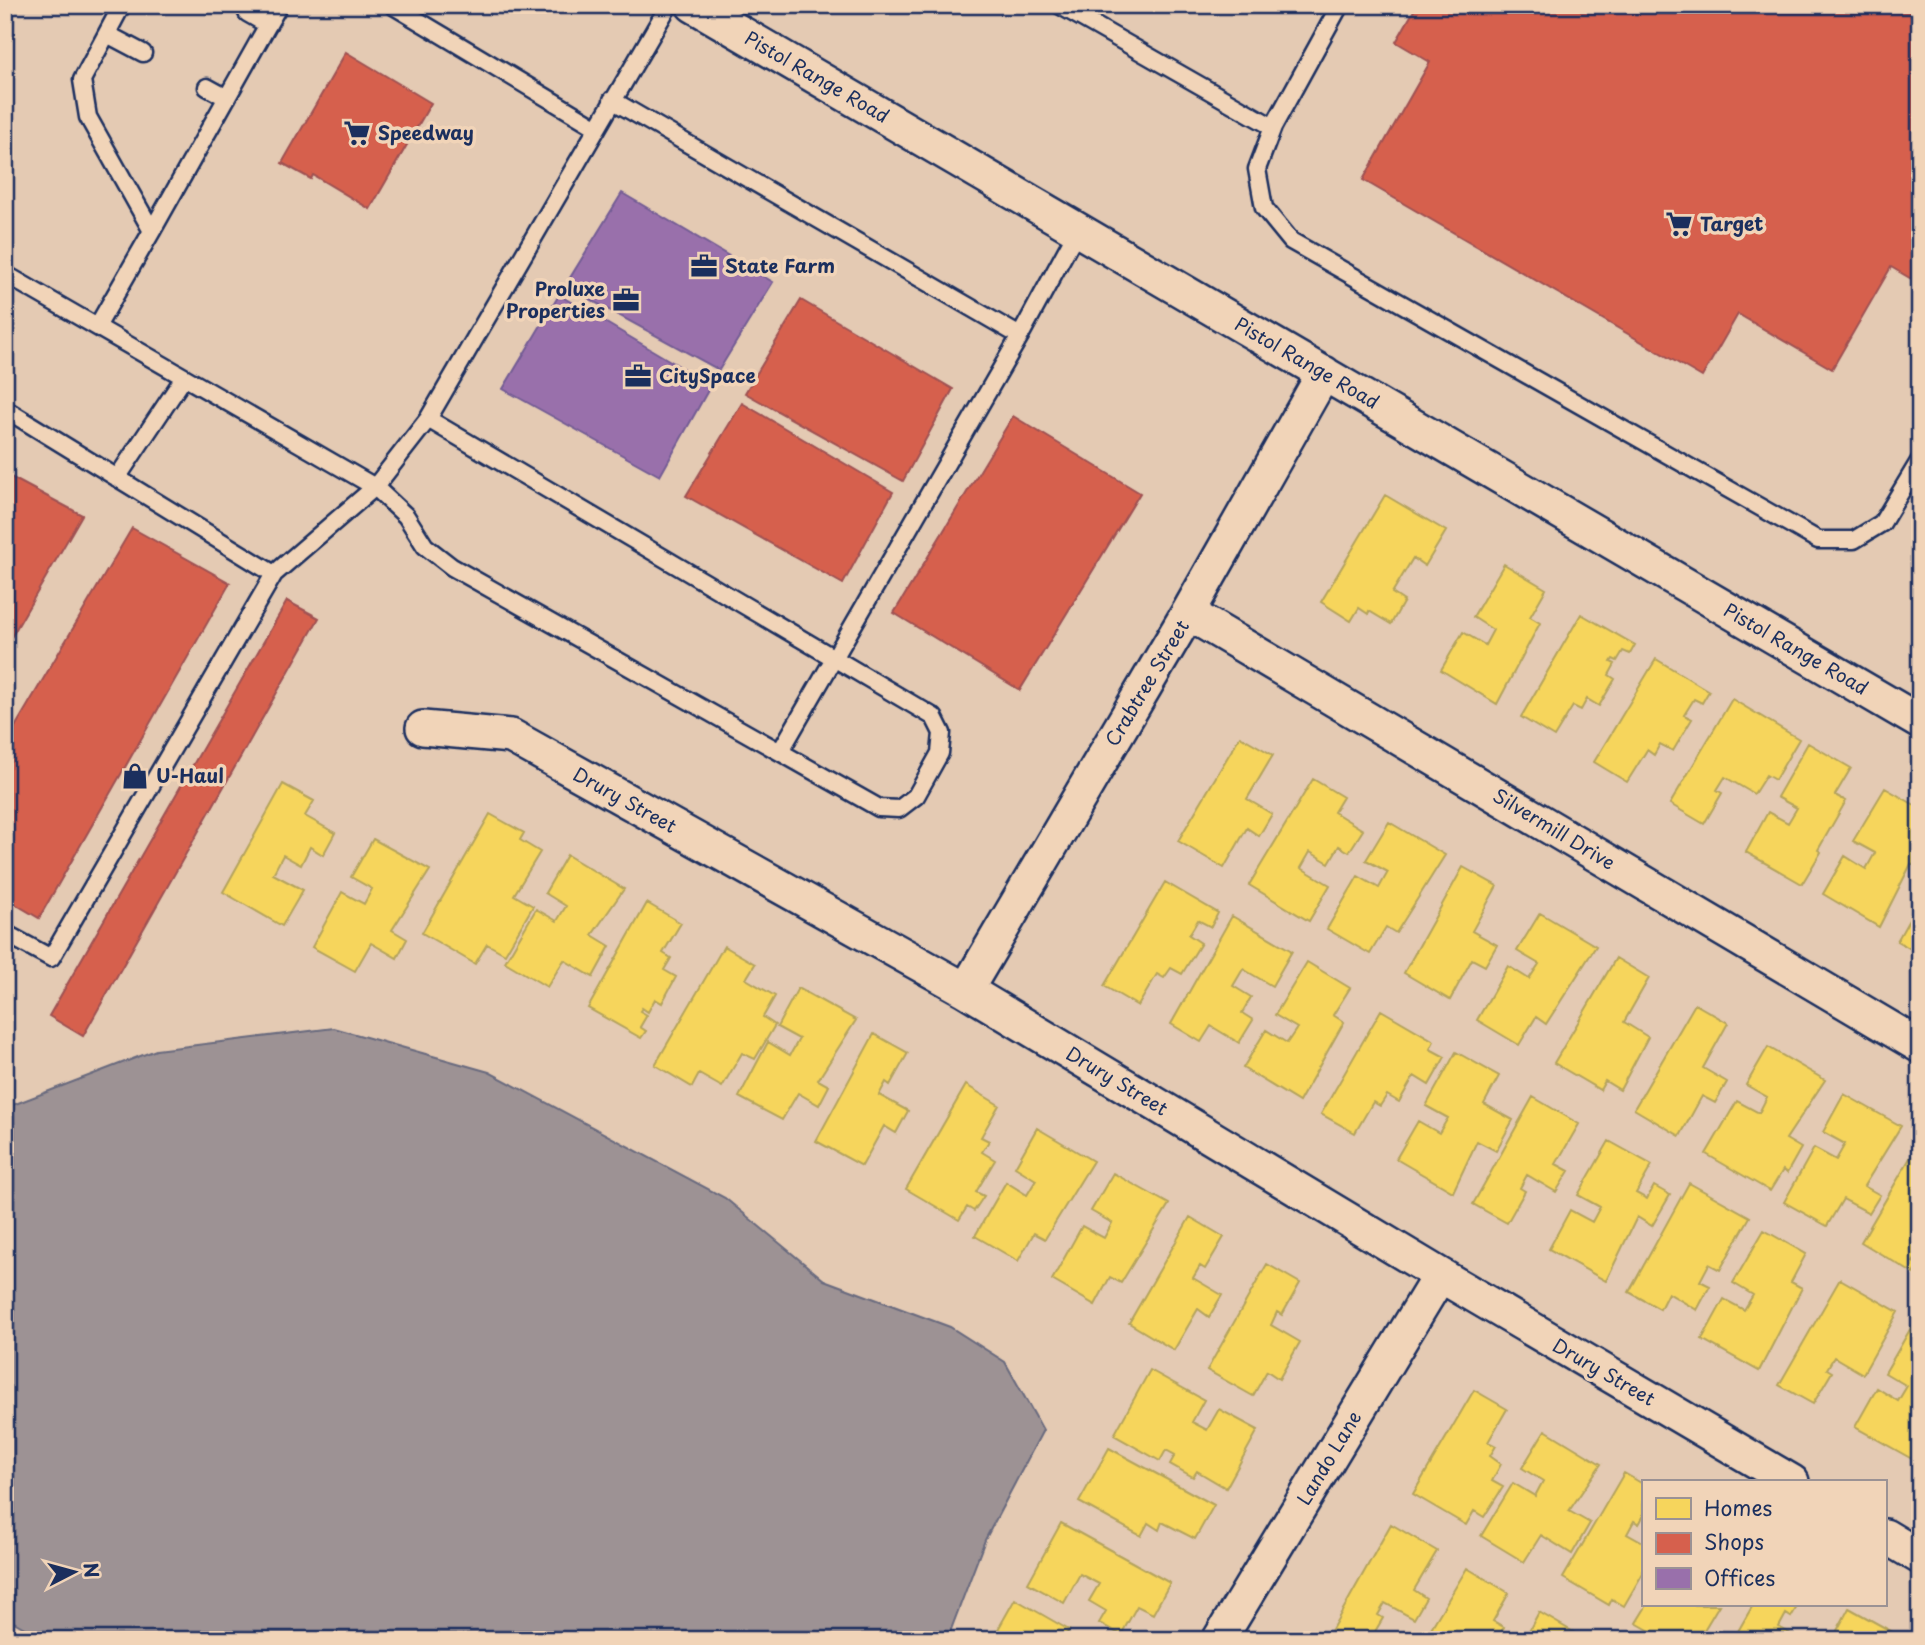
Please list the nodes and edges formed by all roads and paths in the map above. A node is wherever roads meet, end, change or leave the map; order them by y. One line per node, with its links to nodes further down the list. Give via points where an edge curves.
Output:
1 (122, 5): 10 (lane)
2 (279, 5): 9 (lane)
3 (392, 5): 15 (lane)
4 (669, 5): 14 (lane)
5 (693, 5): 17 (street, Pistol Range Road)
6 (1059, 5): 16 (lane)
7 (1340, 5): 16 (lane)
8 (247, 13): 9 (lane)
9 (268, 24): 13 (lane)
10 (107, 34): 11 (lane); 18 (lane, via 82,80 88,117)
11 (143, 53)
12 (207, 87): 13 (lane)
13 (227, 98): 18 (lane)
14 (612, 100): 15 (lane); 21 (lane)
15 (596, 127): 25 (lane)
16 (1273, 127): 26 (lane, via 1257,169 1264,208 1291,241 1818,540 1854,540 1882,523)
17 (1078, 229): 21 (lane); 22 (street, Pistol Range Road)
18 (152, 230): 20 (lane)
19 (5, 274): 20 (lane)
20 (98, 325): 23 (lane)
21 (1020, 337): 31 (lane)
22 (1324, 373): 30 (street, Crabtree Street); 32 (street, Pistol Range Road)
23 (183, 379): 27 (lane); 28 (lane)
24 (5, 409): 27 (lane)
25 (428, 419): 28 (lane); 31 (lane)
26 (1920, 460)
27 (117, 478): 29 (lane)
28 (375, 487): 29 (lane); 34 (lane, via 405,516 425,546 452,567)
29 (274, 574): 35 (lane, via 51,958)
30 (1188, 613): 36 (street, Crabtree Street); 37 (street, Silvermill Drive)
31 (834, 657): 34 (lane); 34 (lane, via 934,716 942,733 940,753 916,796 899,808 879,808)
32 (1920, 722)
33 (423, 728): 36 (street, Drury Street, via 511,736)
34 (780, 752)
35 (5, 933)
36 (966, 990): 38 (street, Drury Street)
37 (1920, 1046)
38 (1440, 1275): 39 (street, Drury Street); 42 (street, Lando Lane)
39 (1789, 1480)
40 (1886, 1537): 41 (street)
41 (1920, 1557)
42 (1219, 1640)

